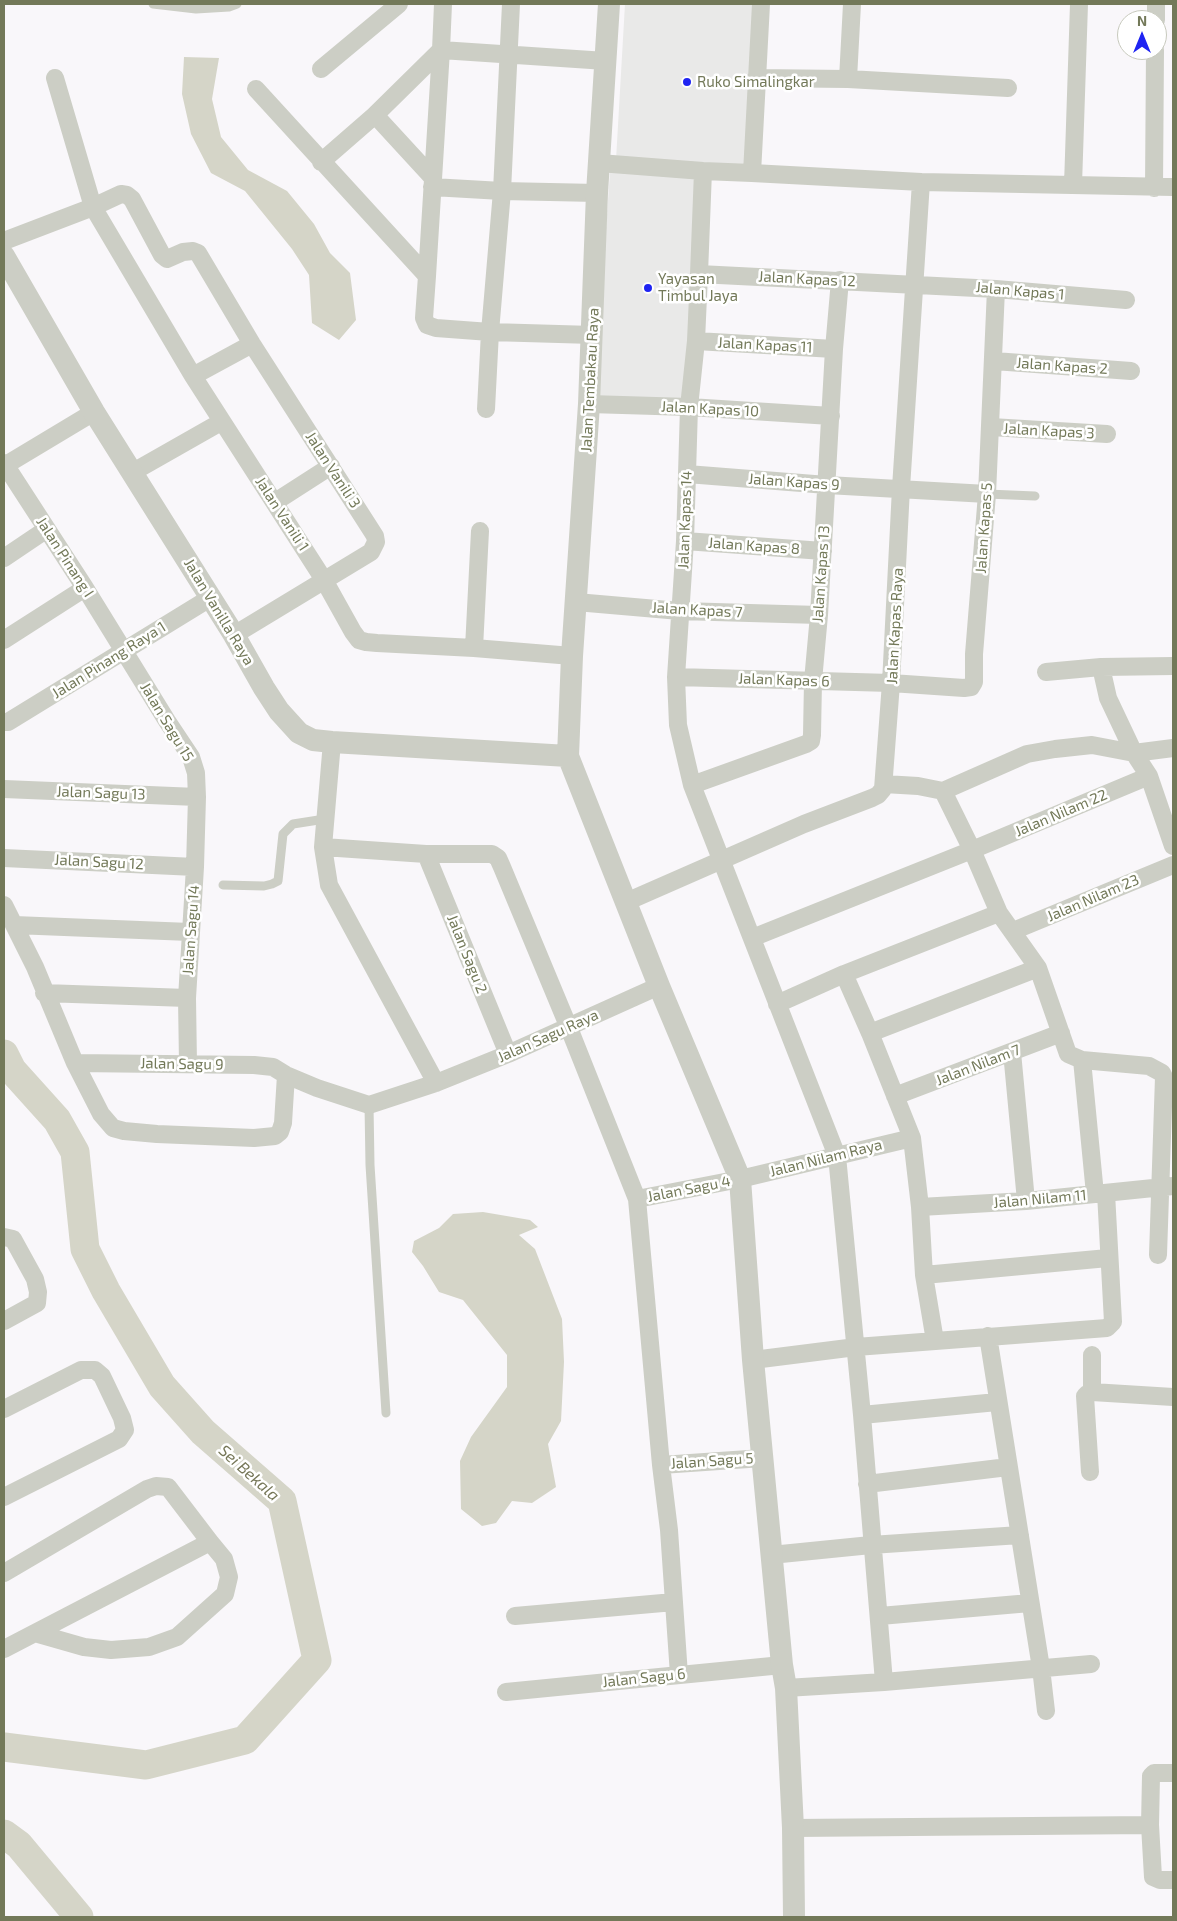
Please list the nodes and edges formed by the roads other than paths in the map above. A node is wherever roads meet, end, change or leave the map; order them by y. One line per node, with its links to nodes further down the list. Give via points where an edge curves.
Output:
1 (153, 4): 2 (lane, via 196,9)
2 (237, 4)
3 (399, 4): 14 (street)
4 (443, 4): 10 (street)
5 (511, 4): 11 (street)
6 (609, 4): 13 (street, Jalan Tembakau Raya)
7 (760, 4): 16 (street)
8 (852, 4): 17 (street)
9 (1079, 4): 27 (street)
10 (441, 50): 11 (street); 20 (street); 25 (street)
11 (508, 55): 13 (street); 30 (street)
12 (1155, 60): 28 (street)
13 (606, 61): 22 (street, Jalan Tembakau Raya)
14 (321, 69)
15 (55, 78): 32 (street, Jalan Vanili 1)
16 (756, 78): 17 (street); 24 (street)
17 (848, 79): 18 (street)
18 (1008, 88)
19 (256, 89): 21 (street)
20 (375, 115): 21 (street); 25 (street)
21 (322, 162): 36 (street)
22 (600, 163): 23 (street); 31 (street, Jalan Tembakau Raya)
23 (702, 172): 24 (street); 35 (street, Jalan Kapas 14)
24 (752, 173): 26 (street)
25 (432, 182): 30 (street); 36 (street)
26 (921, 182): 27 (street); 38 (street, Jalan Kapas Raya)
27 (1074, 185): 28 (street)
28 (1154, 188): 29 (street)
29 (1173, 188)
30 (502, 191): 31 (street); 41 (street)
31 (597, 193): 42 (street, Jalan Tembakau Raya)
32 (93, 207): 33 (street); 44 (street, Jalan Vanili 3, via 122,194 127,195 162,255 167,259 183,252 198,253); 48 (street, Jalan Vanili 1)
33 (4, 241)
34 (4, 256): 52 (street, Jalan Vanilla Raya)
35 (699, 274): 37 (street, Jalan Kapas 12); 43 (street, Jalan Kapas 14)
36 (427, 276): 41 (street, via 424,318 427,325)
37 (840, 280): 38 (street, Jalan Kapas 12); 45 (street, Jalan Kapas 13)
38 (914, 284): 39 (street, Jalan Kapas 1); 62 (street, Jalan Kapas Raya)
39 (996, 289): 40 (street, Jalan Kapas 1); 46 (street, Jalan Kapas 5)
40 (1126, 300)
41 (490, 332): 42 (street); 51 (street)
42 (593, 335): 49 (street, Jalan Tembakau Raya)
43 (696, 341): 45 (street, Jalan Kapas 11); 50 (street, Jalan Kapas 14)
44 (252, 344): 48 (street); 58 (street, Jalan Vanili 3)
45 (834, 349): 53 (street, Jalan Kapas 13)
46 (994, 362): 47 (street, Jalan Kapas 2); 55 (street, Jalan Kapas 5)
47 (1131, 371)
48 (193, 376): 54 (street, Jalan Vanili 1)
49 (589, 404): 50 (street, Jalan Kapas 10); 74 (street, Jalan Tembakau Raya)
50 (689, 407): 53 (street, Jalan Kapas 10); 60 (street, Jalan Kapas 14)
51 (486, 408)
52 (94, 412): 57 (street); 59 (street, Jalan Vanilla Raya)
53 (830, 416): 61 (street, Jalan Kapas 13)
54 (221, 422): 59 (street); 65 (street, Jalan Vanili 1)
55 (991, 427): 56 (street, Jalan Kapas 3); 63 (street, Jalan Kapas 5)
56 (1107, 434)
57 (4, 465): 66 (street, Jalan Pinang I)
58 (331, 466): 65 (street); 71 (street, Jalan Vanili 3, via 376,542 371,552)
59 (133, 472): 73 (street, Jalan Vanilla Raya)
60 (687, 474): 61 (street, Jalan Kapas 9); 68 (street, Jalan Kapas 14)
61 (827, 485): 62 (street, Jalan Kapas 9); 69 (street, Jalan Kapas 13)
62 (901, 488): 63 (street, Jalan Kapas 9); 87 (street, Jalan Kapas Raya)
63 (988, 494): 64 (lane); 87 (street, Jalan Kapas 5, via 974,682 971,687 964,688)
64 (1035, 496)
65 (275, 502): 71 (street, Jalan Vanili 1)
66 (47, 529): 70 (street); 72 (street, Jalan Pinang I)
67 (480, 531): 79 (street)
68 (685, 542): 69 (street, Jalan Kapas 8); 75 (street, Jalan Kapas 14)
69 (822, 551): 76 (street, Jalan Kapas 13)
70 (4, 558)
71 (324, 580): 77 (street, Jalan Vanili 3); 79 (street, Jalan Vanili 1, via 359,640 377,644)
72 (85, 588): 78 (street); 80 (street, Jalan Pinang I)
73 (210, 598): 77 (street, Jalan Vanilla Raya); 80 (street, Jalan Pinang Raya 1)
74 (576, 602): 75 (street, Jalan Kapas 7); 81 (street, Jalan Tembakau Raya)
75 (680, 611): 76 (street, Jalan Kapas 7); 85 (street, Jalan Kapas 14)
76 (819, 616): 86 (street, Jalan Kapas 13)
77 (234, 635): 89 (street, Jalan Vanilla Raya, via 264,688 299,733 313,740)
78 (4, 640)
79 (474, 648): 81 (street, Jalan Vanili 1)
80 (125, 651): 88 (street, Jalan Pinang Raya 1); 98 (street, Jalan Sagu 15, via 191,757 196,773)
81 (572, 656): 92 (street, Jalan Tembakau Raya)
82 (1173, 666): 83 (street)
83 (1101, 667): 84 (street); 91 (street, via 1108,698)
84 (1046, 672)
85 (676, 677): 86 (street, Jalan Kapas 6); 95 (street, Jalan Kapas 14, via 678,725)
86 (813, 681): 87 (street, Jalan Kapas 6); 95 (street, Jalan Kapas 13, via 811,741)
87 (891, 683): 94 (street, Jalan Kapas Raya)
88 (6, 722)
89 (332, 742): 92 (street, Jalan Vanilla Raya); 99 (street)
90 (1173, 748): 91 (street)
91 (1134, 753): 93 (street); 97 (street, via 1092,746 1027,754)
92 (568, 756): 109 (street)
93 (1149, 776): 100 (street); 102 (street, Jalan Nilam 22)
94 (884, 784): 97 (street); 105 (street, via 878,795 872,798)
95 (692, 785): 105 (street, Jalan Kapas 14)
96 (4, 789): 98 (street, Jalan Sagu 13)
97 (943, 791): 102 (street)
98 (197, 797): 107 (street, Jalan Sagu 14)
99 (325, 819): 101 (street); 108 (lane, via 292,824 283,834 278,881 264,886)
100 (1173, 846)
101 (323, 847): 103 (street); 131 (street, via 329,885)
102 (972, 850): 111 (street); 115 (street, Jalan Nilam 22)
103 (426, 854): 122 (street, via 492,854 498,858); 126 (street, Jalan Sagu 2)
104 (4, 858): 107 (street, Jalan Sagu 12)
105 (722, 861): 109 (street); 115 (street, Jalan Kapas 14)
106 (1173, 865): 113 (street, Jalan Nilam 23)
107 (195, 866): 114 (street, Jalan Sagu 14)
108 (223, 885)
109 (626, 902): 118 (street)
110 (4, 905): 112 (street)
111 (999, 912): 113 (street); 117 (street)
112 (14, 925): 114 (street); 119 (street)
113 (1014, 931): 116 (street)
114 (190, 932): 120 (street, Jalan Sagu 14)
115 (752, 938): 121 (street, Jalan Kapas 14)
116 (1038, 968): 123 (street); 124 (street)
117 (844, 974): 121 (street); 123 (street)
118 (659, 986): 122 (street, Jalan Sagu Raya); 137 (street)
119 (44, 993): 120 (street); 128 (street)
120 (187, 998): 129 (street, Jalan Sagu 14)
121 (777, 1004): 136 (street, Jalan Kapas 14)
122 (570, 1028): 126 (street, Jalan Sagu Raya); 140 (street)
123 (870, 1033): 132 (street)
124 (1061, 1033): 125 (street, Jalan Nilam 7); 127 (street, via 1068,1054)
125 (1012, 1052): 132 (street, Jalan Nilam 7); 141 (street)
126 (508, 1054): 131 (street, Jalan Sagu Raya)
127 (1082, 1060): 134 (street, via 1149,1066 1162,1073); 139 (street)
128 (75, 1063): 129 (street, Jalan Sagu 9); 130 (street, via 101,1114 113,1128 157,1134 275,1136 283,1123)
129 (188, 1064): 130 (street, Jalan Sagu 9, via 273,1067)
130 (286, 1075): 133 (street, Jalan Sagu 9)
131 (436, 1083): 133 (street, Jalan Sagu Raya)
132 (895, 1096): 135 (street)
133 (369, 1105): 157 (lane)
134 (1167, 1131): 138 (street)
135 (912, 1138): 136 (street, Jalan Nilam Raya); 142 (street)
136 (837, 1156): 137 (street, Jalan Nilam Raya); 150 (street, Jalan Kapas 14)
137 (740, 1179): 140 (street, Jalan Sagu 4); 152 (street)
138 (1166, 1187): 139 (street, Jalan Nilam 11); 144 (street)
139 (1100, 1194): 141 (street, Jalan Nilam 11); 145 (street)
140 (637, 1199): 160 (street)
141 (1026, 1201): 142 (street, Jalan Nilam 11)
142 (920, 1207): 146 (street)
143 (4, 1238): 147 (street, via 13,1239 35,1279 38,1292 37,1303)
144 (1158, 1255)
145 (1108, 1258): 146 (street); 148 (street, via 1113,1322 1107,1328)
146 (924, 1275): 149 (street)
147 (4, 1321)
148 (988, 1336): 149 (street); 155 (street)
149 (935, 1341): 150 (street)
150 (856, 1347): 152 (street); 158 (street, Jalan Kapas 14)
151 (1092, 1355): 153 (street)
152 (753, 1360): 159 (street)
153 (1092, 1392): 154 (street); 162 (street, via 1086,1396)
154 (1173, 1397)
155 (997, 1402): 158 (street); 161 (street)
156 (4, 1409): 164 (street, via 81,1370 95,1370 102,1376 125,1430 119,1439)
157 (386, 1413)
158 (862, 1415): 163 (street, Jalan Kapas 14)
159 (762, 1458): 160 (street, Jalan Sagu 5); 168 (street)
160 (661, 1465): 170 (street)
161 (1008, 1467): 163 (street); 165 (street)
162 (1090, 1472)
163 (867, 1484): 167 (street, Jalan Kapas 14)
164 (4, 1497)
165 (1020, 1535): 167 (street); 171 (street)
166 (210, 1542): 169 (street, via 168,1487 156,1486); 174 (street); 174 (street, via 224,1559 229,1577 225,1594 177,1637 149,1647 111,1650 84,1647)
167 (871, 1545): 168 (street); 173 (street, Jalan Kapas 14)
168 (771, 1555): 177 (street)
169 (4, 1573)
170 (674, 1602): 172 (street); 179 (street)
171 (1030, 1603): 173 (street); 178 (street)
172 (514, 1616)
173 (880, 1616): 180 (street, Jalan Kapas 14)
174 (35, 1634): 175 (street)
175 (4, 1649)
176 (1091, 1664): 178 (street)
177 (782, 1665): 179 (street, Jalan Sagu 6); 181 (street)
178 (1041, 1668): 180 (street); 183 (street)
179 (679, 1675): 182 (street, Jalan Sagu 6)
180 (884, 1682): 181 (street)
181 (786, 1688): 186 (street)
182 (506, 1692)
183 (1046, 1711)
184 (1173, 1773): 185 (street, via 1154,1773 1151,1776)
185 (1150, 1825): 186 (street); 187 (street, via 1153,1877)
186 (793, 1828): 188 (street)
187 (1173, 1880)
188 (794, 1917)

